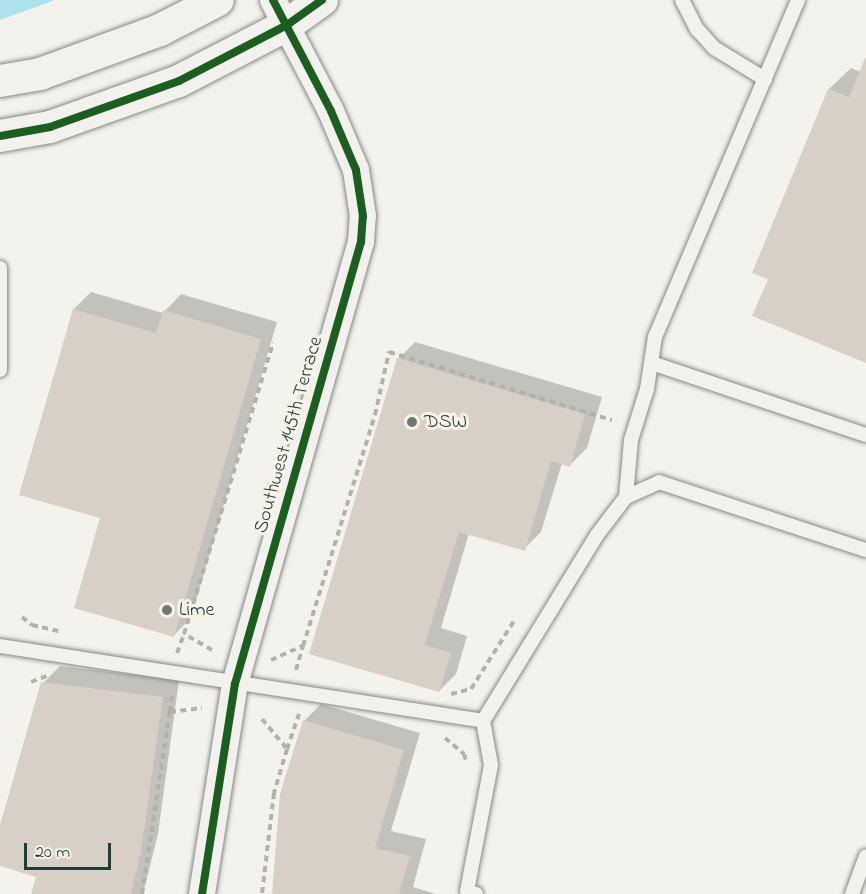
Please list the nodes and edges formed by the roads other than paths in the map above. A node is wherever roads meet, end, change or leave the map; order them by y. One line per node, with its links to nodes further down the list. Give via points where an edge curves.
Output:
1 (218, 0): 7 (street, via 160,30 40,74)
2 (322, 0): 5 (street)
3 (682, 0): 6 (lane, via 697,28 714,48)
4 (798, 0): 6 (lane)
5 (280, 13): 8 (street, via 179,81 50,127); 16 (street, Southwest 145th Terrace, via 356,170 362,233)
6 (765, 79): 10 (lane, via 655,337)
7 (0, 81)
8 (0, 136)
9 (0, 268): 11 (lane)
10 (652, 363): 12 (lane); 13 (lane, via 631,440)
11 (0, 370)
12 (866, 435)
13 (626, 497): 14 (lane, via 659,482); 17 (lane, via 597,535)
14 (866, 550)
15 (0, 646): 16 (lane)
16 (235, 684): 17 (lane); 19 (street, Southwest 145th Terrace)
17 (483, 721): 20 (lane, via 491,765 467,891)
18 (866, 856): 21 (lane)
19 (202, 894)
20 (476, 894)
21 (852, 894)

